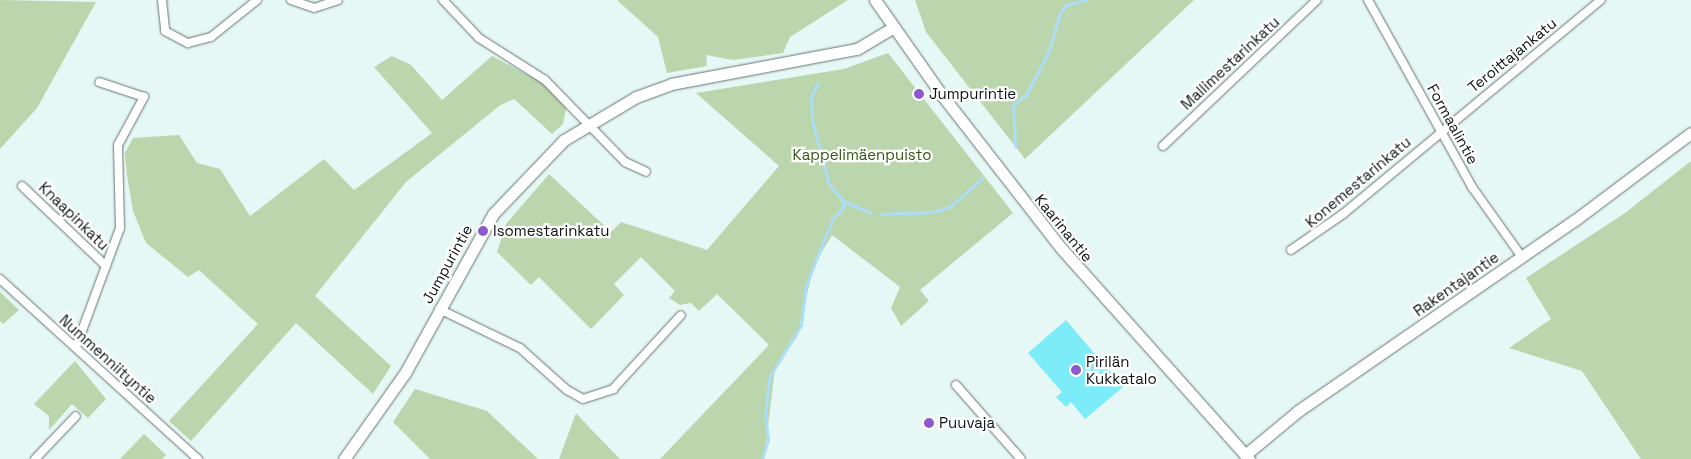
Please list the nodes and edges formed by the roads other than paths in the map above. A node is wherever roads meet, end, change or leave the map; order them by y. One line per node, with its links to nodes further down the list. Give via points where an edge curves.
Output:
1 (162, 0): 2 (street, via 165,31 196,43)
2 (257, 0)
3 (292, 0): 4 (street, via 314,8)
4 (338, 0)
5 (443, 0): 12 (street, via 480,38 545,80)
6 (876, 0): 10 (street, Kaarinantie)
7 (1317, 0): 15 (street, Mallimestarinkatu)
8 (1368, 0): 13 (street, Formaalintie)
9 (1601, 0): 13 (street, Teroittajankatu)
10 (894, 27): 12 (street, Jumpurintie, via 857,49 671,84 636,97); 27 (street, Kaarinantie, via 1061,248)
11 (99, 82): 20 (street, via 144,97 118,145 122,217)
12 (590, 129): 16 (street, via 625,162); 22 (street, Jumpurintie, via 543,158 508,194 477,238)
13 (1440, 130): 18 (street, Konemestarinkatu, via 1343,214); 19 (street, Formaalintie, via 1472,187)
14 (1691, 133): 19 (street, Rakentajantie)
15 (1163, 146)
16 (646, 172)
17 (22, 186): 20 (street, Knaapinkatu)
18 (1291, 250)
19 (1522, 257): 27 (street, Rakentajantie, via 1298,411)
20 (106, 266): 24 (street)
21 (0, 279): 24 (street, Nummenniityntie)
22 (439, 309): 23 (street, via 520,348 567,390 583,399 613,389); 30 (street, Jumpurintie, via 391,396)
23 (681, 315)
24 (76, 347): 29 (street, Nummenniityntie)
25 (956, 386): 31 (street)
26 (76, 416): 28 (street)
27 (1244, 458)
28 (35, 459)
29 (198, 459)
30 (344, 459)
31 (1020, 459)

